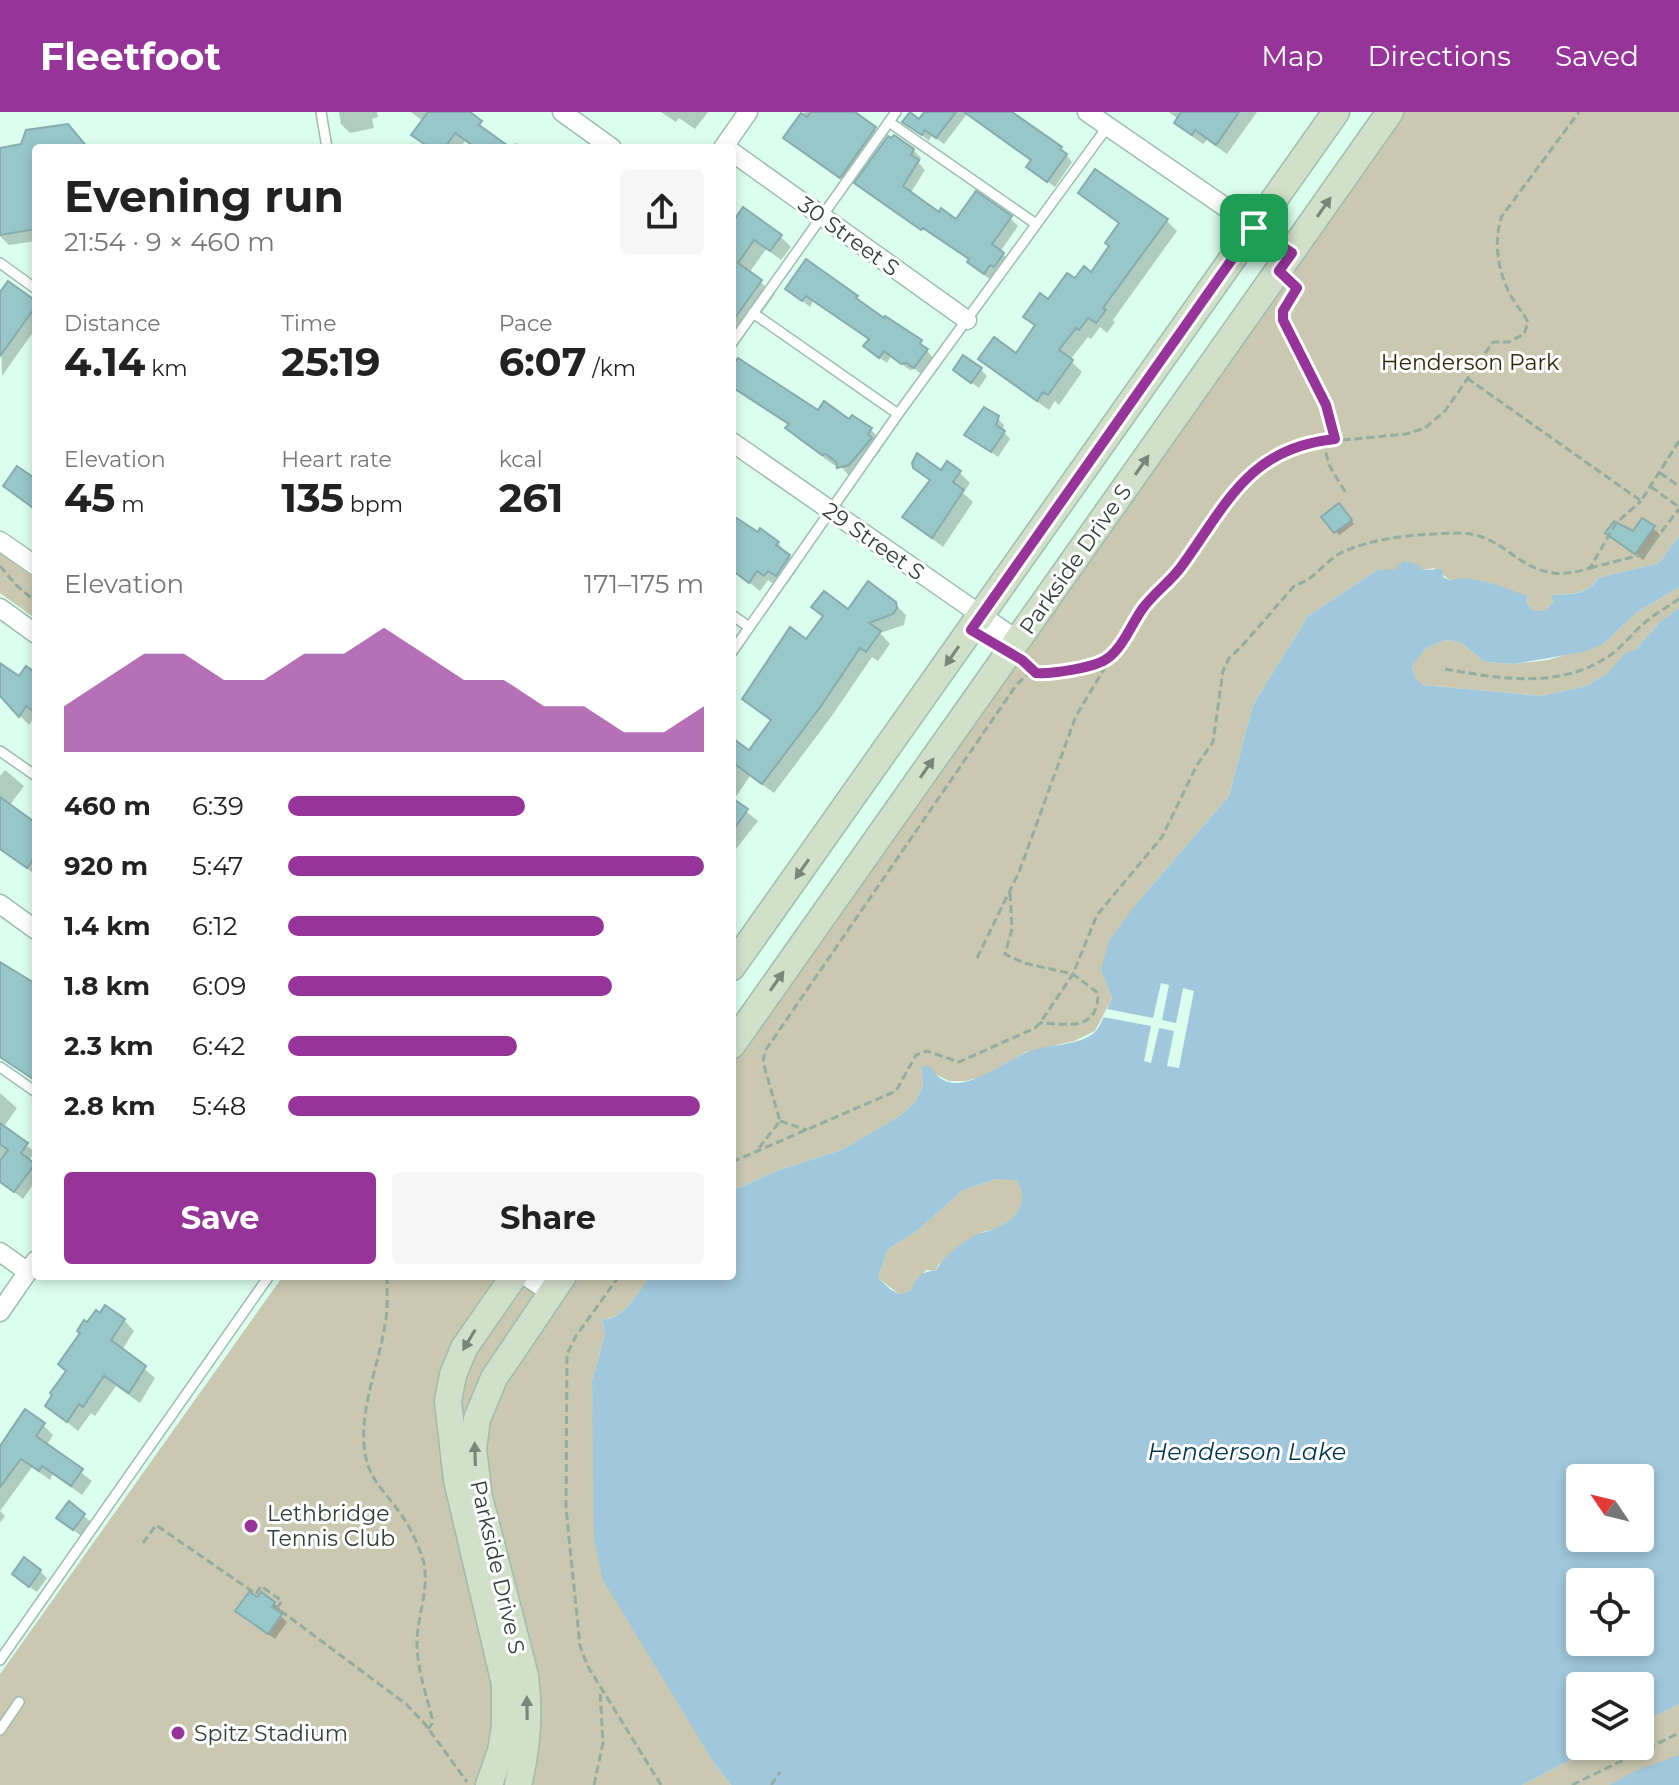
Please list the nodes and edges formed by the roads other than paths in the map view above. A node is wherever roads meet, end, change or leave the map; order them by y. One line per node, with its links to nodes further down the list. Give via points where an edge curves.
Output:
1 (321, 112): 9 (lane)
2 (562, 112): 10 (street)
3 (748, 112): 11 (street)
4 (896, 112): 8 (lane)
5 (1336, 112): 15 (street, Parkside Drive S)
6 (1390, 112): 16 (street, Parkside Drive S, one-way to 6)
7 (1096, 116): 14 (lane); 15 (street)
8 (889, 122): 13 (lane); 14 (lane)
9 (326, 144)
10 (606, 144)
11 (729, 144)
12 (736, 156): 13 (street, 30 Street S)
13 (821, 216): 19 (lane); 20 (street, 30 Street S)
14 (1036, 224): 20 (lane)
15 (1254, 228): 16 (street); 28 (street, Parkside Drive S)
16 (1286, 262): 33 (street, Parkside Drive S, one-way to 16)
17 (0, 263): 18 (lane)
18 (32, 286)
19 (753, 313): 21 (lane); 22 (lane)
20 (967, 320): 22 (lane)
21 (736, 337)
22 (898, 414): 24 (lane)
23 (736, 445): 24 (street, 29 Street S)
24 (831, 512): 28 (street, 29 Street S); 30 (lane)
25 (0, 541): 26 (street)
26 (32, 563)
27 (0, 608): 31 (street)
28 (981, 616): 33 (street, 29 Street S); 38 (street, Parkside Drive S, one-way to 38)
29 (736, 618): 30 (lane)
30 (749, 627): 32 (lane)
31 (32, 631)
32 (736, 646)
33 (1013, 646): 39 (street, Parkside Drive S, one-way to 33)
34 (0, 751): 35 (lane)
35 (32, 773)
36 (0, 904): 37 (street)
37 (32, 927)
38 (736, 961)
39 (736, 1039)
40 (0, 1067): 41 (lane)
41 (32, 1089)
42 (0, 1252): 43 (street)
43 (32, 1266): 47 (street)
44 (266, 1280): 48 (lane)
45 (511, 1280): 51 (street, Parkside Drive S, one-way to 51, via 464,1348 448,1401 457,1480 505,1684 505,1726)
46 (557, 1284): 52 (street, Parkside Drive S, one-way to 46, via 525,1756 525,1676 479,1497 473,1449 477,1419 494,1378)
47 (0, 1312)
48 (0, 1660)
49 (19, 1702): 50 (lane)
50 (0, 1730)
51 (489, 1785)
52 (518, 1785)

